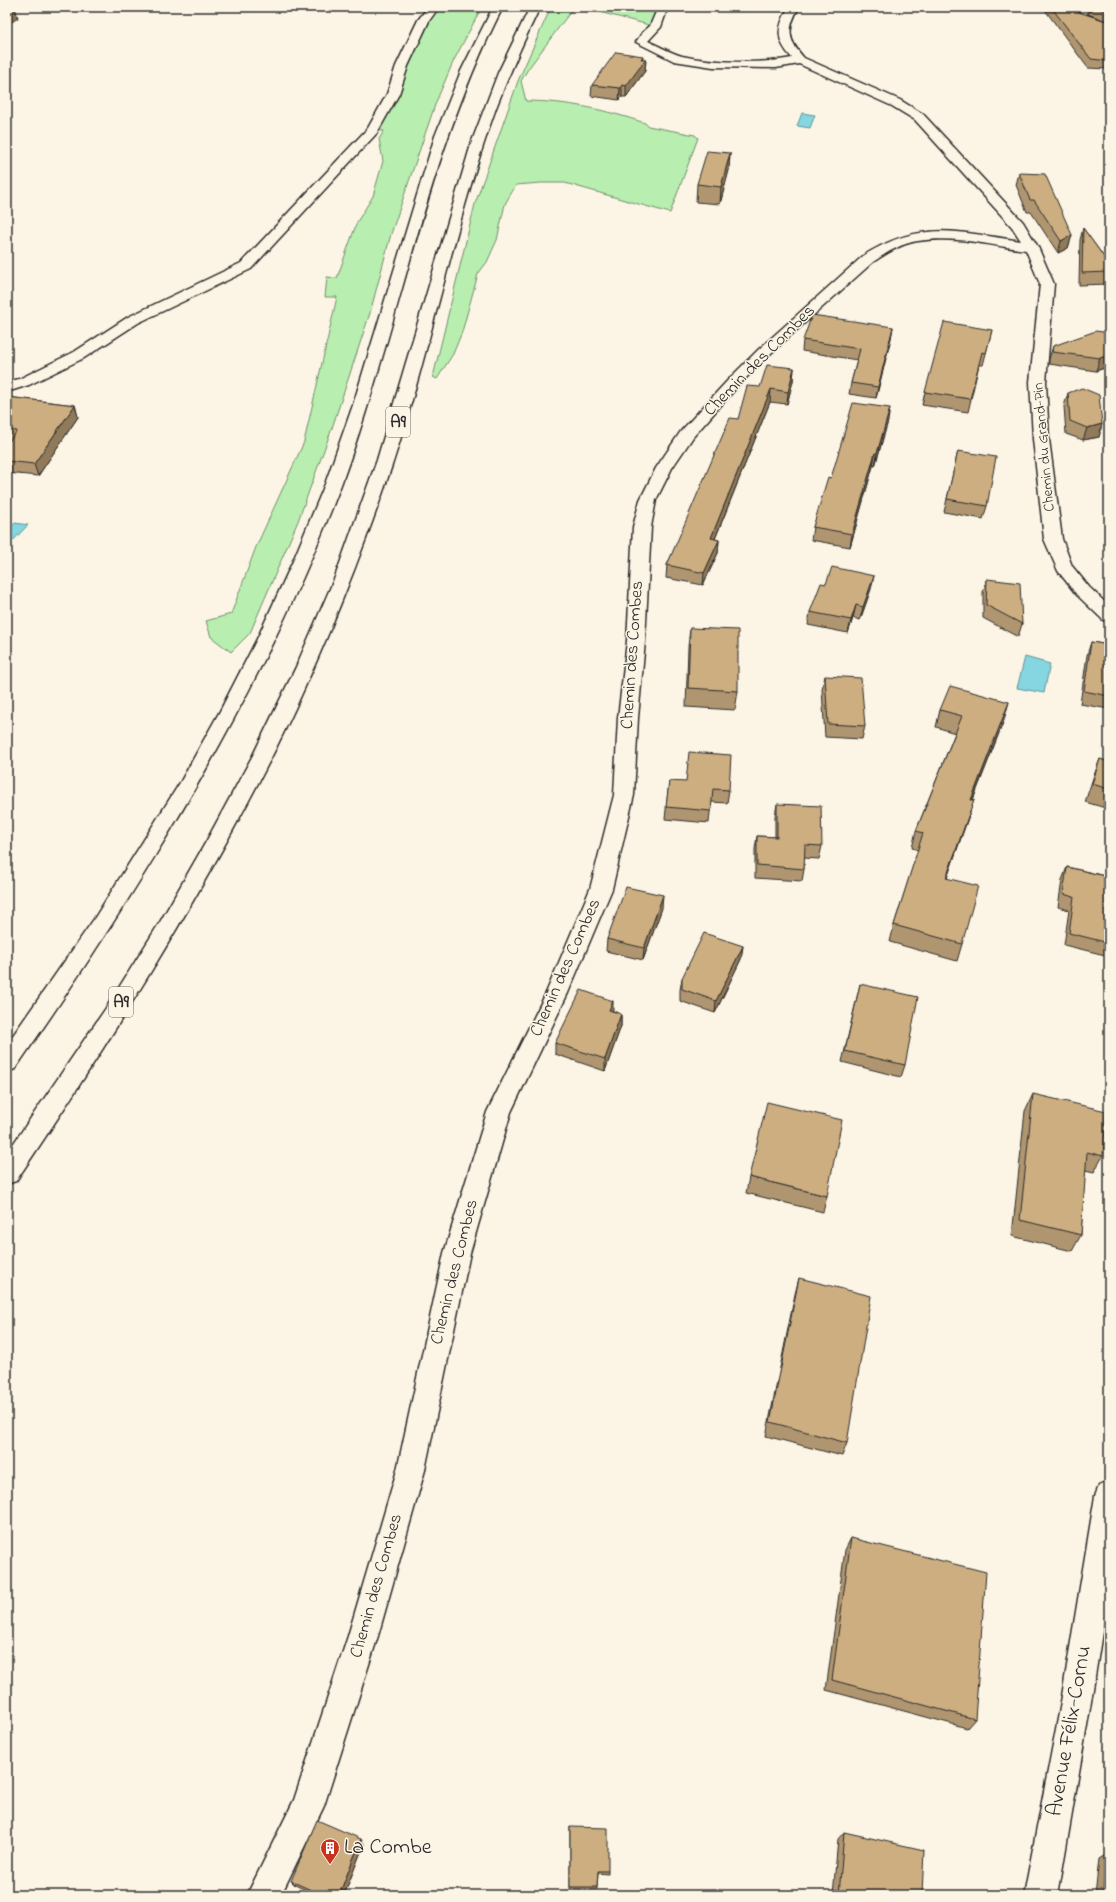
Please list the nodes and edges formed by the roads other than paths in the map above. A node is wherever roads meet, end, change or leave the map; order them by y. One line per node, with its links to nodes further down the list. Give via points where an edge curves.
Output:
1 (434, 7): 10 (main road, via 424,20 402,66 393,94 373,130 246,266 132,320 78,355 24,382)
2 (498, 7): 12 (main road, A9, via 464,76 434,154 393,301 354,424 306,553 247,681 172,812 89,944)
3 (535, 7): 13 (main road, A9, via 500,80 474,153 396,428 352,554 292,695 226,824 104,1029)
4 (663, 7): 8 (main road, via 655,27 642,42 678,59 743,66 776,65)
5 (794, 7): 8 (main road, via 786,20 785,34 788,47)
6 (1085, 7): 7 (main road, via 1080,17)
7 (1109, 27)
8 (800, 60): 9 (main road, Chemin du Grand-Pin, via 896,103 914,114 989,192 1018,226)
9 (1031, 247): 11 (main road, Chemin du Grand-Pin, via 1047,284 1038,382 1041,440 1053,539 1064,567 1083,591); 15 (main road, Chemin des Combes, via 946,234 914,237 886,248 868,259 733,383 687,434 664,468 648,500 642,526 624,795 601,888 557,993 499,1112 457,1253 411,1470 363,1636 308,1806)
10 (7, 387)
11 (1109, 616)
12 (7, 1062)
13 (7, 1173)
14 (1109, 1496): 16 (main road, Avenue Félix-Cornu, via 1075,1708)
15 (264, 1895)
16 (1041, 1895)

